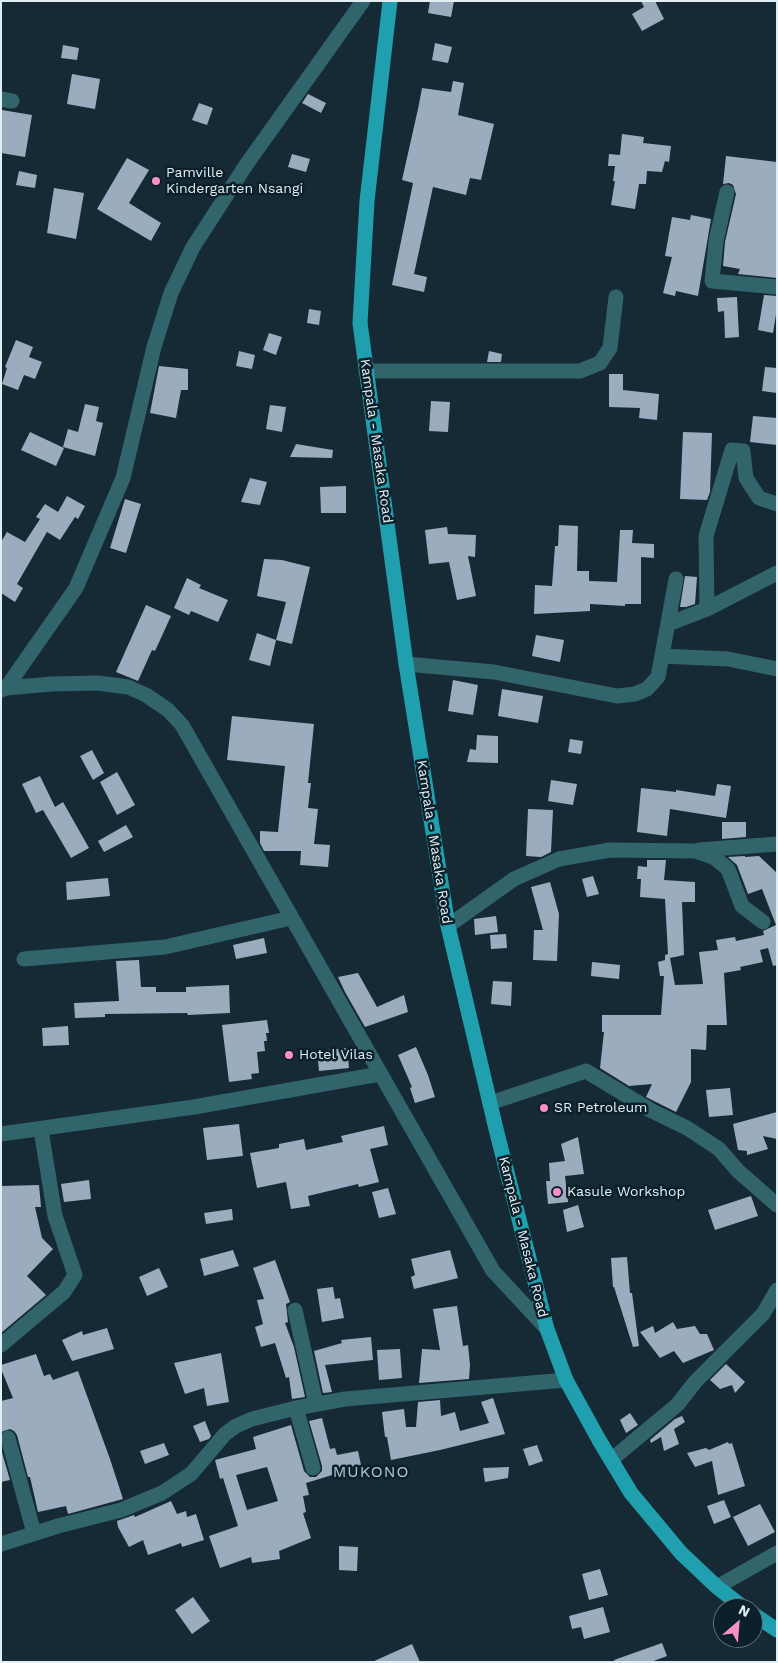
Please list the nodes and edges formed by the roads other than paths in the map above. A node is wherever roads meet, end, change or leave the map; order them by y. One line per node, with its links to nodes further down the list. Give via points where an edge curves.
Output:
1 (364, 1): 15 (street, via 246,165 193,247 170,293 123,478 76,588)
2 (390, 1): 6 (main road, Kampala - Masaka Road, via 366,211 360,323)
3 (727, 192): 4 (street, via 716,242 712,281)
4 (777, 287)
5 (616, 296): 6 (street, via 610,348 600,364 580,371)
6 (366, 371): 13 (main road, Kampala - Masaka Road)
7 (777, 504): 10 (street, via 759,498 746,478 743,451 732,450 706,536)
8 (777, 573): 10 (street)
9 (676, 579): 11 (street)
10 (707, 609): 11 (street)
11 (668, 624): 12 (street)
12 (662, 656): 13 (street, via 658,677 647,690 617,696 494,672); 14 (street, via 728,659)
13 (406, 664): 20 (main road, Kampala - Masaka Road)
14 (777, 669)
15 (4, 689): 18 (street, via 98,683 128,687 168,710 182,725)
16 (777, 844): 17 (street)
17 (695, 850): 19 (street, via 715,858 728,869 742,906); 20 (street, via 610,850 559,859 514,879)
18 (291, 918): 21 (street, via 165,947); 22 (street)
19 (763, 922)
20 (448, 926): 23 (main road, Kampala - Masaka Road)
21 (24, 959)
22 (380, 1074): 24 (street); 29 (street, via 493,1271)
23 (490, 1103): 26 (street, via 586,1072 719,1149 738,1171); 29 (main road, Kampala - Masaka Road)
24 (40, 1130): 25 (street); 30 (street, via 55,1216 75,1275 64,1292)
25 (1, 1134)
26 (777, 1205)
27 (777, 1290): 35 (street, via 762,1314 696,1381 677,1406)
28 (295, 1310): 32 (street)
29 (547, 1329): 31 (main road, Kampala - Masaka Road)
30 (1, 1345)
31 (566, 1380): 32 (street); 35 (main road, Kampala - Masaka Road)
32 (316, 1404): 33 (street)
33 (296, 1408): 36 (street); 37 (street, via 236,1426 225,1434 191,1474 162,1493 121,1510)
34 (8, 1438): 37 (street)
35 (611, 1460): 40 (main road, Kampala - Masaka Road, via 631,1493 681,1553)
36 (313, 1468)
37 (34, 1533): 38 (street)
38 (1, 1544)
39 (777, 1553): 40 (street)
40 (717, 1587): 41 (main road, Kampala - Masaka Road)
41 (731, 1598)
42 (763, 1621): 43 (main road)
43 (777, 1630)

